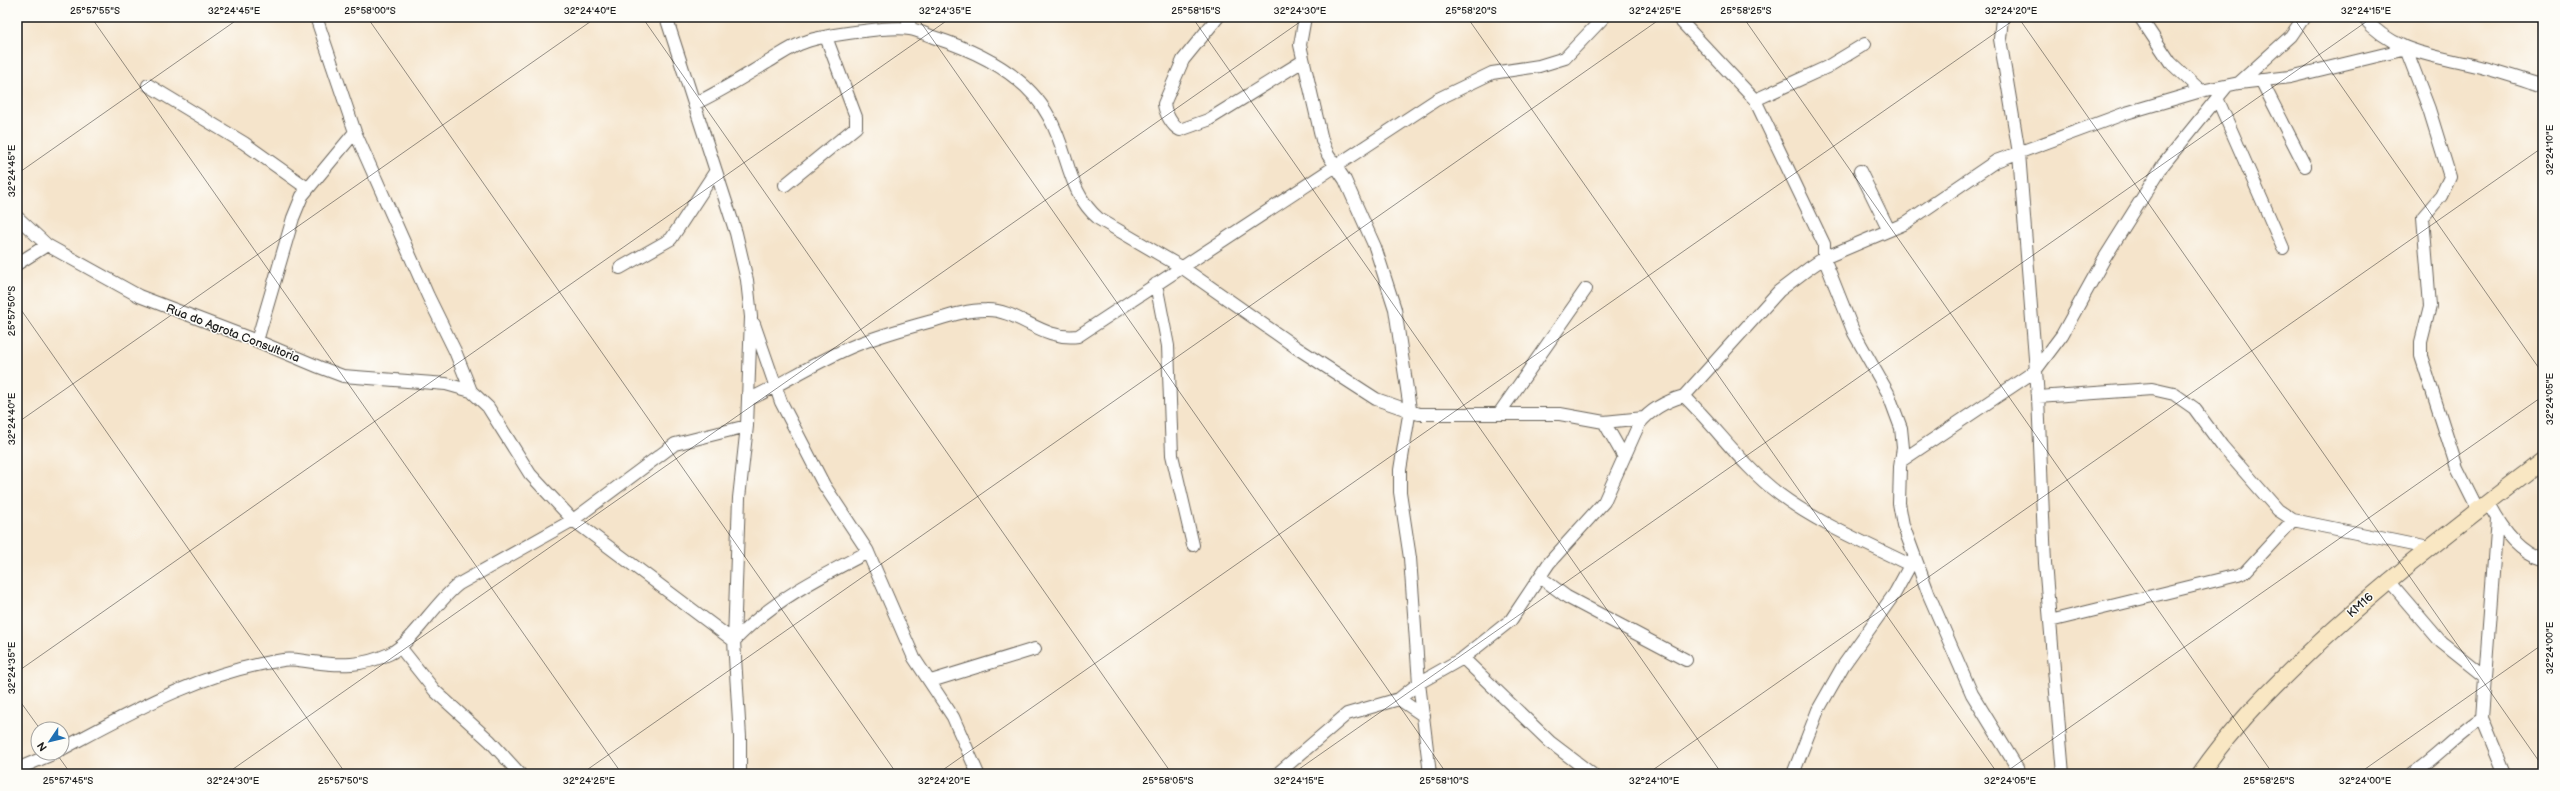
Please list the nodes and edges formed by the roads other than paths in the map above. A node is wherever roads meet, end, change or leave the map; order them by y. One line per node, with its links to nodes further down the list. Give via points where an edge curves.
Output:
1 (316, 17): 25 (street)
2 (666, 17): 24 (street)
3 (907, 17): 12 (street)
4 (1218, 17): 16 (street, via 1182,60 1164,104 1176,128 1180,130 1208,120)
5 (1306, 17): 16 (street, via 1300,45)
6 (1604, 17): 27 (street, via 1565,58 1539,66 1492,73 1436,100)
7 (1677, 17): 23 (street)
8 (2002, 17): 26 (street, via 2000,40)
9 (2140, 17): 21 (street, via 2170,62)
10 (2304, 17): 18 (street, via 2291,36 2250,75)
11 (2363, 17): 15 (street, via 2371,26)
12 (911, 29): 13 (street, via 895,28); 40 (street, via 965,47 995,64 1022,84 1049,117 1069,176 1087,209 1099,219)
13 (826, 37): 24 (street, via 803,42); 31 (street, via 856,117 856,127)
14 (1865, 44): 23 (street, via 1827,68)
15 (2406, 49): 17 (street, via 2290,77); 20 (street); 59 (street, via 2429,109 2450,177 2441,196 2422,217 2430,306 2421,342 2421,356 2459,474)
16 (1303, 61): 27 (street, via 1322,140)
17 (2261, 80): 18 (street); 28 (street)
18 (2233, 84): 21 (street); 22 (street)
19 (148, 85): 32 (street, via 244,143)
20 (2543, 86)
21 (2201, 91): 26 (street, via 2126,113)
22 (2217, 98): 36 (street); 45 (street, via 2163,165 2104,259 2062,335)
23 (1755, 100): 37 (street, via 1824,244)
24 (694, 104): 30 (street)
25 (355, 132): 32 (street); 47 (street)
26 (2018, 153): 34 (street, via 1986,167 1904,224); 45 (street)
27 (1336, 166): 40 (street); 51 (street, via 1345,180 1385,275 1395,309)
28 (2305, 166)
29 (1860, 171): 34 (street)
30 (715, 172): 39 (street, via 672,238); 43 (street, via 736,234 747,280)
31 (785, 185)
32 (307, 188): 44 (street, via 293,218)
33 (17, 217): 35 (street, Rua do Agrota Consultoria)
34 (1890, 230): 37 (street)
35 (47, 245): 38 (street); 44 (street, Rua do Agrota Consultoria, via 139,296)
36 (2283, 248)
37 (1824, 258): 48 (street, via 1779,291); 58 (street, via 1860,346 1896,409 1903,437)
38 (17, 264)
39 (620, 268)
40 (1183, 268): 41 (street); 51 (street, via 1297,348 1376,399)
41 (1156, 284): 46 (street, via 1078,336 1066,338 1050,334 998,312 973,311 855,345); 63 (street, via 1168,346 1172,456)
42 (1586, 290): 52 (street)
43 (751, 317): 46 (street); 50 (street)
44 (257, 341): 47 (street, Rua do Agrota Consultoria, via 343,376 446,384)
45 (2035, 371): 49 (street); 58 (street)
46 (776, 387): 50 (street); 65 (street, via 824,486)
47 (471, 391): 61 (street, via 488,407 530,474)
48 (1684, 396): 53 (street, via 1662,404); 67 (street, via 1742,459 1779,494 1825,524)
49 (2038, 396): 62 (street, via 2152,389 2174,394 2194,408 2222,446 2278,510); 70 (street)
50 (748, 400): 55 (street)
51 (1410, 409): 52 (street, via 1419,414); 78 (street, via 1400,470 1400,492 1410,558)
52 (1500, 412): 54 (street, via 1560,414)
53 (1644, 418): 54 (street); 56 (street)
54 (1604, 422): 56 (street)
55 (747, 426): 61 (street, via 675,444); 71 (street, via 739,498)
56 (1624, 457): 68 (street, via 1604,502 1549,563)
57 (2543, 460): 59 (street, KM16)
58 (1901, 461): 67 (street, via 1900,511)
59 (2483, 506): 60 (street); 64 (street, KM16)
60 (2497, 519): 66 (street, via 2521,548); 76 (street)
61 (573, 520): 71 (street); 72 (street, via 459,584 443,597)
62 (2293, 520): 64 (street); 70 (street, via 2245,572 2238,575)
63 (1193, 545)
64 (2430, 548): 69 (street, KM16)
65 (868, 552): 71 (street, via 773,607 746,627); 77 (street, via 911,653)
66 (2543, 559)
67 (1912, 561): 91 (street, via 1895,593 1843,666 1822,703); 92 (street, via 1972,694)
68 (1540, 577): 74 (street, via 1511,620); 75 (street, via 1567,597)
69 (2388, 580): 76 (street, via 2441,642); 94 (street, KM16, via 2263,697 2217,749)
70 (2050, 621): 93 (street)
71 (734, 641): 86 (street)
72 (400, 647): 82 (street, via 390,654 353,666 284,660 235,671 164,695); 85 (street, via 435,691)
73 (1035, 649): 77 (street)
74 (1463, 658): 78 (street); 90 (street, via 1550,742)
75 (1686, 660)
76 (2486, 676): 81 (street)
77 (931, 681): 87 (street, via 953,717)
78 (1419, 683): 79 (street); 80 (street)
79 (1399, 700): 80 (street); 88 (street, via 1347,714)
80 (1424, 716): 89 (street)
81 (2482, 718): 95 (street, via 2456,736 2436,757); 96 (street)
82 (70, 745)
83 (37, 761): 84 (street)
84 (17, 770)
85 (520, 774)
86 (740, 774)
87 (978, 774)
88 (1277, 774)
89 (1430, 774)
90 (1592, 774)
91 (1793, 774)
92 (2021, 774)
93 (2063, 774)
94 (2200, 774)
95 (2412, 774)
96 (2505, 774)

